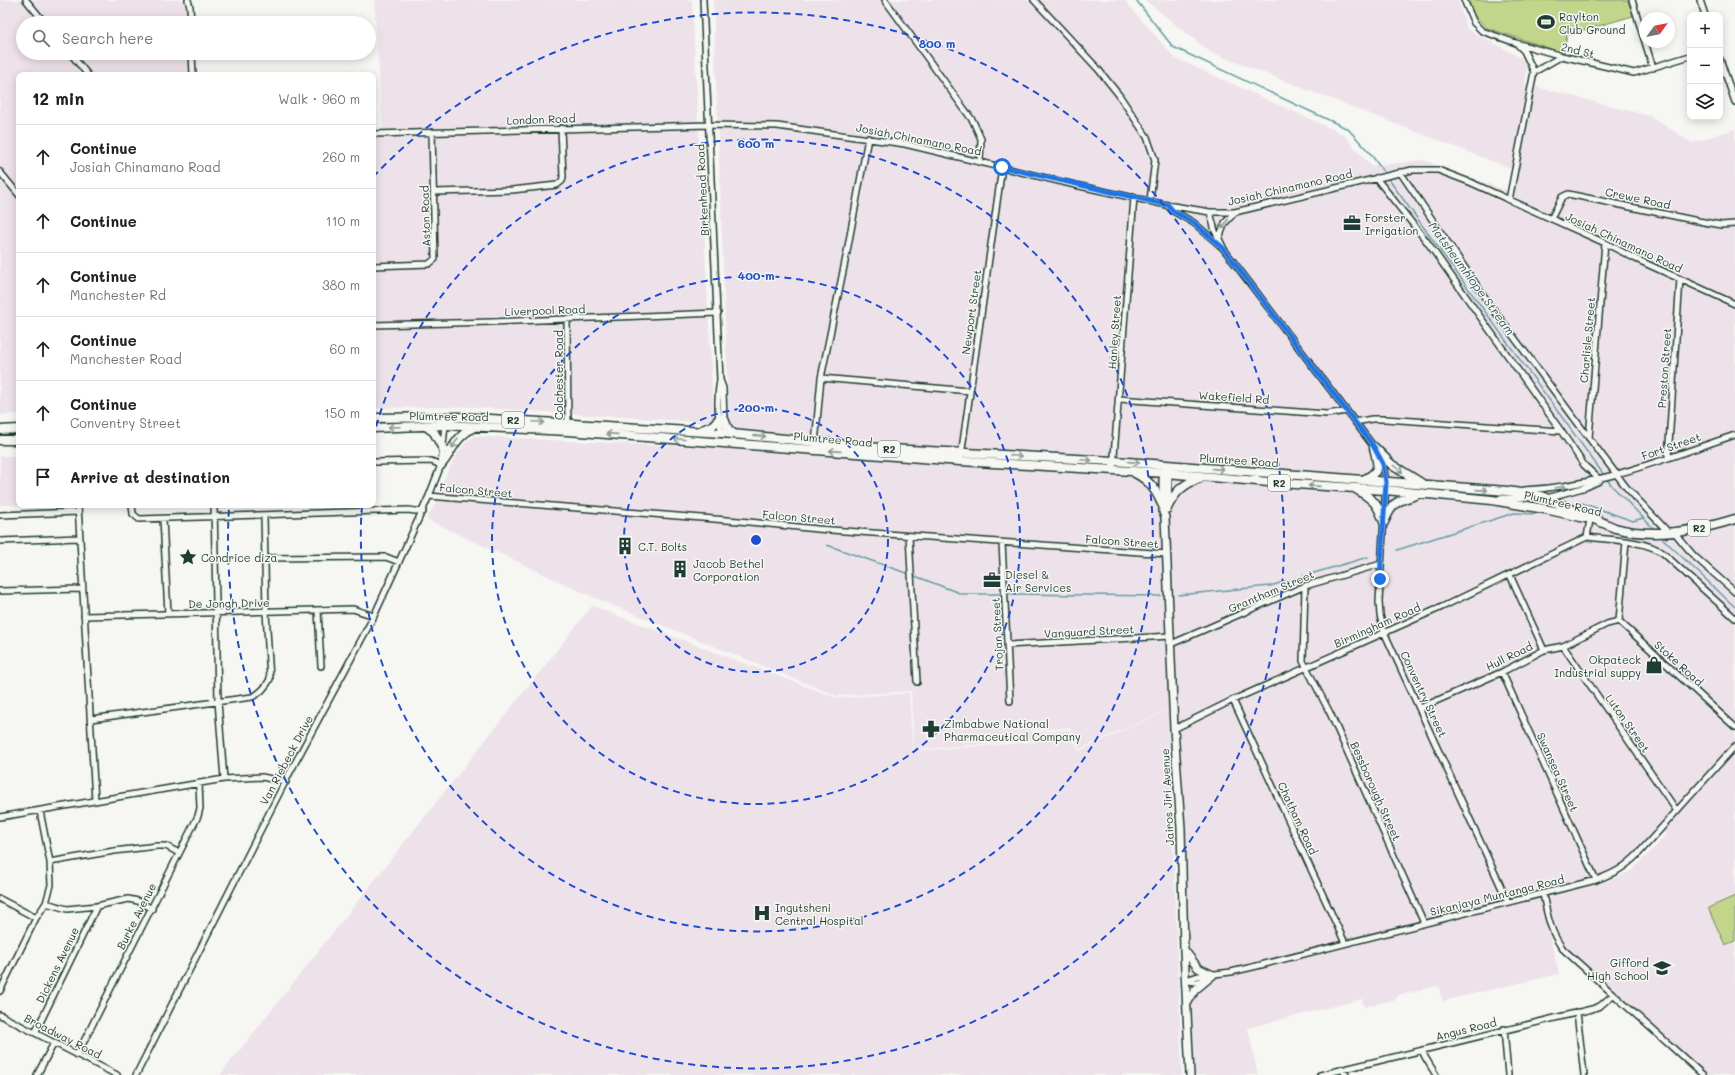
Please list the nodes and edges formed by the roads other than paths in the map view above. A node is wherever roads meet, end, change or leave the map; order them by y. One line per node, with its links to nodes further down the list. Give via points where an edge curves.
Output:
1 (26, 0): 10 (street)
2 (188, 0): 11 (street)
3 (703, 0): 24 (street, Birkenhead Road)
4 (885, 0): 29 (street, via 973,121 981,139)
5 (1034, 0): 37 (street, via 1098,69 1147,137 1155,160)
6 (1464, 0): 12 (street, 2nd St, via 1469,16 1482,31)
7 (1632, 0): 18 (street)
8 (1700, 0): 9 (street)
9 (1704, 12)
10 (39, 16)
11 (191, 16)
12 (1516, 43): 13 (street, 2nd St); 21 (street, via 1524,51)
13 (1562, 56): 18 (street, 2nd St, via 1634,73); 21 (street)
14 (1687, 57): 18 (street, 2nd St)
15 (76, 60): 19 (street)
16 (192, 60): 20 (street)
17 (1723, 66): 22 (street)
18 (1653, 68)
19 (86, 72)
20 (193, 72)
21 (1534, 72): 38 (street)
22 (1733, 91): 23 (street)
23 (1735, 102)
24 (709, 125): 25 (street, London Road); 28 (street, Josiah Chinamano Road, via 777,126); 50 (street, Birkenhead Road)
25 (561, 128): 26 (street, London Road); 35 (street, via 563,177 557,185 512,190)
26 (432, 132): 27 (street, London Road); 35 (street, Aston Road)
27 (376, 134)
28 (868, 138): 29 (street, Josiah Chinamano Road); 53 (street)
29 (980, 161): 30 (street, Josiah Chinamano Road)
30 (1002, 167): 36 (street, Josiah Chinamano Road); 54 (street, Newport Street)
31 (0, 172): 34 (street)
32 (1400, 172): 33 (street, Josiah Chinamano Road); 38 (street, Josiah Chinamano Road, via 1438,170); 74 (street, via 1490,305)
33 (1377, 178): 41 (street, Josiah Chinamano Road); 70 (street, via 1428,243)
34 (16, 191)
35 (434, 192): 47 (street, Aston Road, via 434,261 429,264)
36 (1134, 197): 37 (street, Josiah Chinamano Road); 55 (street, Hanley Street)
37 (1150, 200): 39 (street, Josiah Chinamano Road)
38 (1509, 200): 42 (street, Josiah Chinamano Road)
39 (1168, 205): 40 (street, Josiah Chinamano Road); 46 (street)
40 (1210, 212): 41 (street, Josiah Chinamano Road); 44 (street)
41 (1235, 212): 44 (street, one-way to 44, via 1225,224)
42 (1551, 219): 43 (street, Crewe Road, via 1562,197 1568,194 1720,225); 45 (street, Josiah Chinamano Road)
43 (1735, 224)
44 (1219, 238): 46 (street)
45 (1605, 244): 48 (street, Josiah Chinamano Road); 74 (street, Charlisle Street)
46 (1223, 248): 56 (street, Conventry Street)
47 (376, 266)
48 (1680, 279): 49 (street, Josiah Chinamano Road); 83 (street, Preston Street)
49 (1735, 304)
50 (718, 313): 51 (street, Liverpool Road); 60 (street, Birkenhead Road, via 720,380 723,388)
51 (567, 319): 52 (street, Liverpool Road); 65 (street, Colchester Road)
52 (376, 325)
53 (821, 378): 54 (street); 79 (street)
54 (970, 392): 82 (street, Newport Street)
55 (1119, 399): 56 (street, Wakefield Rd, via 1327,414); 87 (street, Hanley Street)
56 (1347, 411): 61 (street, Conventry Street)
57 (429, 417): 58 (highway, Plumtree Road / R2); 59 (highway, Plumtree Road / R2); 62 (highway)
58 (458, 417): 62 (highway); 65 (highway, Plumtree Road / R2, one-way to 65)
59 (376, 418)
60 (722, 419): 69 (highway); 71 (street, Birkenhead Road); 72 (highway)
61 (1355, 422): 70 (street, via 1385,419); 80 (street, Conventry Street)
62 (445, 425): 63 (highway, Plumtree Road / R2); 64 (highway, Plumtree Road / R2); 81 (street, Van Riebeck Drive)
63 (426, 426): 66 (highway, Plumtree Road / R2, one-way to 66); 81 (highway, via 434,432)
64 (475, 427): 65 (highway, Plumtree Road / R2); 86 (highway, one-way to 86, via 458,438)
65 (568, 427): 69 (highway, Plumtree Road / R2); 77 (highway, Plumtree Road / R2, one-way to 65)
66 (376, 428)
67 (16, 429): 68 (highway)
68 (0, 430)
69 (699, 431): 71 (highway, Plumtree Road / R2)
70 (1561, 431): 94 (street, via 1584,465)
71 (722, 433): 72 (highway, Plumtree Road / R2); 77 (highway); 78 (highway)
72 (734, 434): 79 (highway, Plumtree Road / R2, one-way to 79)
73 (1735, 435): 83 (street, Fort Street)
74 (1589, 438): 91 (street)
75 (0, 440): 76 (highway)
76 (16, 440)
77 (708, 442): 78 (highway, Plumtree Road / R2)
78 (736, 444): 79 (highway, Plumtree Road / R2)
79 (815, 445): 82 (highway, Plumtree Road / R2)
80 (1374, 447): 93 (highway, via 1378,469); 95 (street, Conventry Street, via 1383,464); 96 (highway, one-way to 96, via 1402,472)
81 (443, 449): 86 (street, Van Riebeck Drive)
82 (960, 457): 87 (highway, Plumtree Road / R2)
83 (1668, 458): 91 (street, Fort Street)
84 (376, 462): 86 (street, via 431,461)
85 (1153, 464): 87 (highway, Plumtree Road / R2, one-way to 85); 88 (highway, Plumtree Road / R2); 90 (highway)
86 (441, 465): 100 (street, Van Riebeck Drive)
87 (1114, 465): 89 (highway, Plumtree Road / R2)
88 (1179, 466): 90 (highway); 93 (highway, Plumtree Road / R2, one-way to 93)
89 (1130, 471): 90 (highway, Plumtree Road / R2); 103 (highway, via 1153,486)
90 (1166, 473): 92 (highway, Plumtree Road / R2); 103 (main road, via 1163,479)
91 (1615, 475): 94 (street, Fort Street); 117 (street)
92 (1205, 477): 97 (highway, Plumtree Road / R2, one-way to 92); 103 (highway, via 1191,481 1179,489)
93 (1362, 480): 95 (highway, Plumtree Road / R2)
94 (1601, 480): 98 (street, one-way to 94, via 1543,489); 101 (street)
95 (1386, 486): 96 (highway, Plumtree Road / R2); 97 (highway, Plumtree Road / R2); 99 (highway, Plumtree Road / R2); 115 (street, Conventry Street)
96 (1424, 486): 98 (highway, Plumtree Road / R2, one-way to 98)
97 (1353, 487): 115 (highway, via 1374,500)
98 (1507, 491): 101 (highway, Plumtree Road / R2)
99 (1420, 494): 102 (highway, Plumtree Road / R2); 115 (highway, via 1397,501 1390,508)
100 (429, 496): 108 (street, Van Riebeck Drive); 118 (street, Falcon Street)
101 (1547, 498): 102 (street); 116 (highway, Plumtree Road / R2)
102 (1492, 500): 114 (highway, Plumtree Road / R2, via 1545,508)
103 (1165, 506): 124 (main road, Jairos Jiri Avenue)
104 (78, 508): 107 (street)
105 (132, 508): 112 (street, via 133,514 139,519)
106 (214, 508): 111 (street)
107 (78, 512): 109 (street); 120 (street)
108 (423, 512): 110 (street, via 408,510); 126 (street, Van Riebeck Drive)
109 (0, 515)
110 (264, 516): 111 (street); 125 (street)
111 (214, 517): 112 (street); 135 (street)
112 (163, 519): 136 (street)
113 (1735, 519): 117 (highway, R2, via 1712,526)
114 (1590, 520): 116 (highway, Plumtree Road / R2); 119 (street)
115 (1384, 522): 127 (street, Conventry Street)
116 (1605, 524): 117 (highway, R2, via 1627,531)
117 (1668, 533): 132 (street)
118 (909, 536): 123 (street, Falcon Street); 150 (street)
119 (1588, 537): 122 (street); 128 (street, Birmingham Road)
120 (79, 538): 121 (street); 130 (street)
121 (0, 541)
122 (1626, 542): 139 (street, via 1646,544 1663,552); 140 (street)
123 (1002, 543): 124 (street, Falcon Street); 144 (street, Trojan Street)
124 (1167, 554): 142 (main road, Jairos Jiri Avenue)
125 (265, 558): 126 (street, via 386,557); 134 (street)
126 (399, 562): 138 (street, Van Riebeck Drive)
127 (1381, 564): 129 (street, Grantham Street); 141 (street, Conventry Street, via 1380,616)
128 (1510, 575): 141 (street, Birmingham Road); 146 (street)
129 (1305, 586): 143 (street, Grantham Street); 148 (street, Bessborough Street, via 1303,654)
130 (82, 589): 131 (street); 137 (street)
131 (0, 591)
132 (1735, 592)
133 (318, 610): 134 (street, De Jongh Drive); 138 (street, De Jongh Drive, via 353,609); 147 (street)
134 (266, 612): 135 (street, De Jongh Drive); 152 (street, via 270,679 267,686 252,697)
135 (216, 613): 136 (street, De Jongh Drive); 152 (street)
136 (168, 614): 137 (street, De Jongh Drive)
137 (84, 616): 155 (street)
138 (374, 616): 160 (street, Van Riebeck Drive)
139 (1735, 618)
140 (1619, 621): 145 (street, Hull Road, via 1607,624); 156 (street, Stoke Road)
141 (1384, 632): 148 (street, Birmingham Road); 154 (street, Conventry Street)
142 (1171, 636): 143 (main road, Jairos Jiri Avenue); 144 (street, Vanguard Street)
143 (1172, 644): 157 (main road, Jairos Jiri Avenue)
144 (1008, 645): 153 (street, Trojan Street)
145 (1562, 646): 146 (street, Hull Road); 163 (street, Luton Street)
146 (1544, 650): 149 (street, Hull Road)
147 (321, 666)
148 (1306, 668): 151 (street, Birmingham Road); 176 (street, Bessborough Street, via 1330,713)
149 (1502, 672): 154 (street, Hull Road); 168 (street, Swansea Street)
150 (917, 682)
151 (1233, 700): 157 (street, Birmingham Road); 177 (street, Chatham Road)
152 (218, 701): 155 (street); 159 (street)
153 (1010, 701)
154 (1420, 708): 172 (street, Conventry Street)
155 (91, 719): 162 (street)
156 (1735, 727)
157 (1174, 729): 178 (main road, Jairos Jiri Avenue, via 1181,828)
158 (1735, 746): 163 (street, Sikanjaya Muntanga Road)
159 (224, 779): 160 (street, via 256,777); 161 (street)
160 (286, 782): 194 (street, Van Riebeck Drive)
161 (199, 783): 162 (street); 166 (street, Burke Avenue, via 199,811)
162 (95, 801): 164 (street)
163 (1677, 811): 168 (street, Sikanjaya Muntanga Road, via 1622,870)
164 (40, 812): 165 (street); 167 (street)
165 (0, 817)
166 (179, 853): 167 (street, via 166,846 157,846); 174 (street, Burke Avenue)
167 (50, 862): 171 (street, via 51,884)
168 (1596, 880): 169 (street, Sikanjaya Muntanga Road)
169 (1543, 894): 172 (street, Sikanjaya Muntanga Road); 182 (street, via 1554,937)
170 (0, 899): 175 (street)
171 (46, 902): 173 (street, via 67,909); 175 (street)
172 (1508, 902): 176 (street, Sikanjaya Muntanga Road)
173 (97, 906): 174 (street, via 128,899); 187 (street, Dickens Avenue)
174 (152, 909): 190 (street, Burke Avenue)
175 (36, 918): 181 (street)
176 (1424, 923): 177 (street, Sikanjaya Muntanga Road)
177 (1345, 943): 179 (street, Sikanjaya Muntanga Road)
178 (1184, 950): 179 (main road, via 1198,968); 180 (main road, Jairos Jiri Avenue)
179 (1213, 975): 180 (street, Sikanjaya Muntanga Road); 183 (main road, via 1195,990)
180 (1186, 980): 183 (main road, Jairos Jiri Avenue)
181 (0, 991)
182 (1614, 994): 184 (street, Angus Road, via 1600,1006); 201 (street)
183 (1187, 1004): 195 (main road, Jairos Jiri Avenue)
184 (1577, 1012): 186 (street, Angus Road); 200 (street)
185 (0, 1015): 187 (street, Broadway Road)
186 (1504, 1029): 189 (street, Angus Road); 199 (street)
187 (35, 1033): 188 (street, Broadway Road)
188 (54, 1043): 190 (street, Broadway Road); 192 (street)
189 (1422, 1050): 191 (street, Angus Road); 198 (street)
190 (77, 1055): 193 (street, Broadway Road)
191 (1342, 1069): 196 (street, Angus Road); 197 (street)
192 (37, 1075)
193 (117, 1075)
194 (136, 1075)
195 (1190, 1075)
196 (1320, 1075)
197 (1346, 1075)
198 (1436, 1075)
199 (1508, 1075)
200 (1583, 1075)
201 (1702, 1075)

